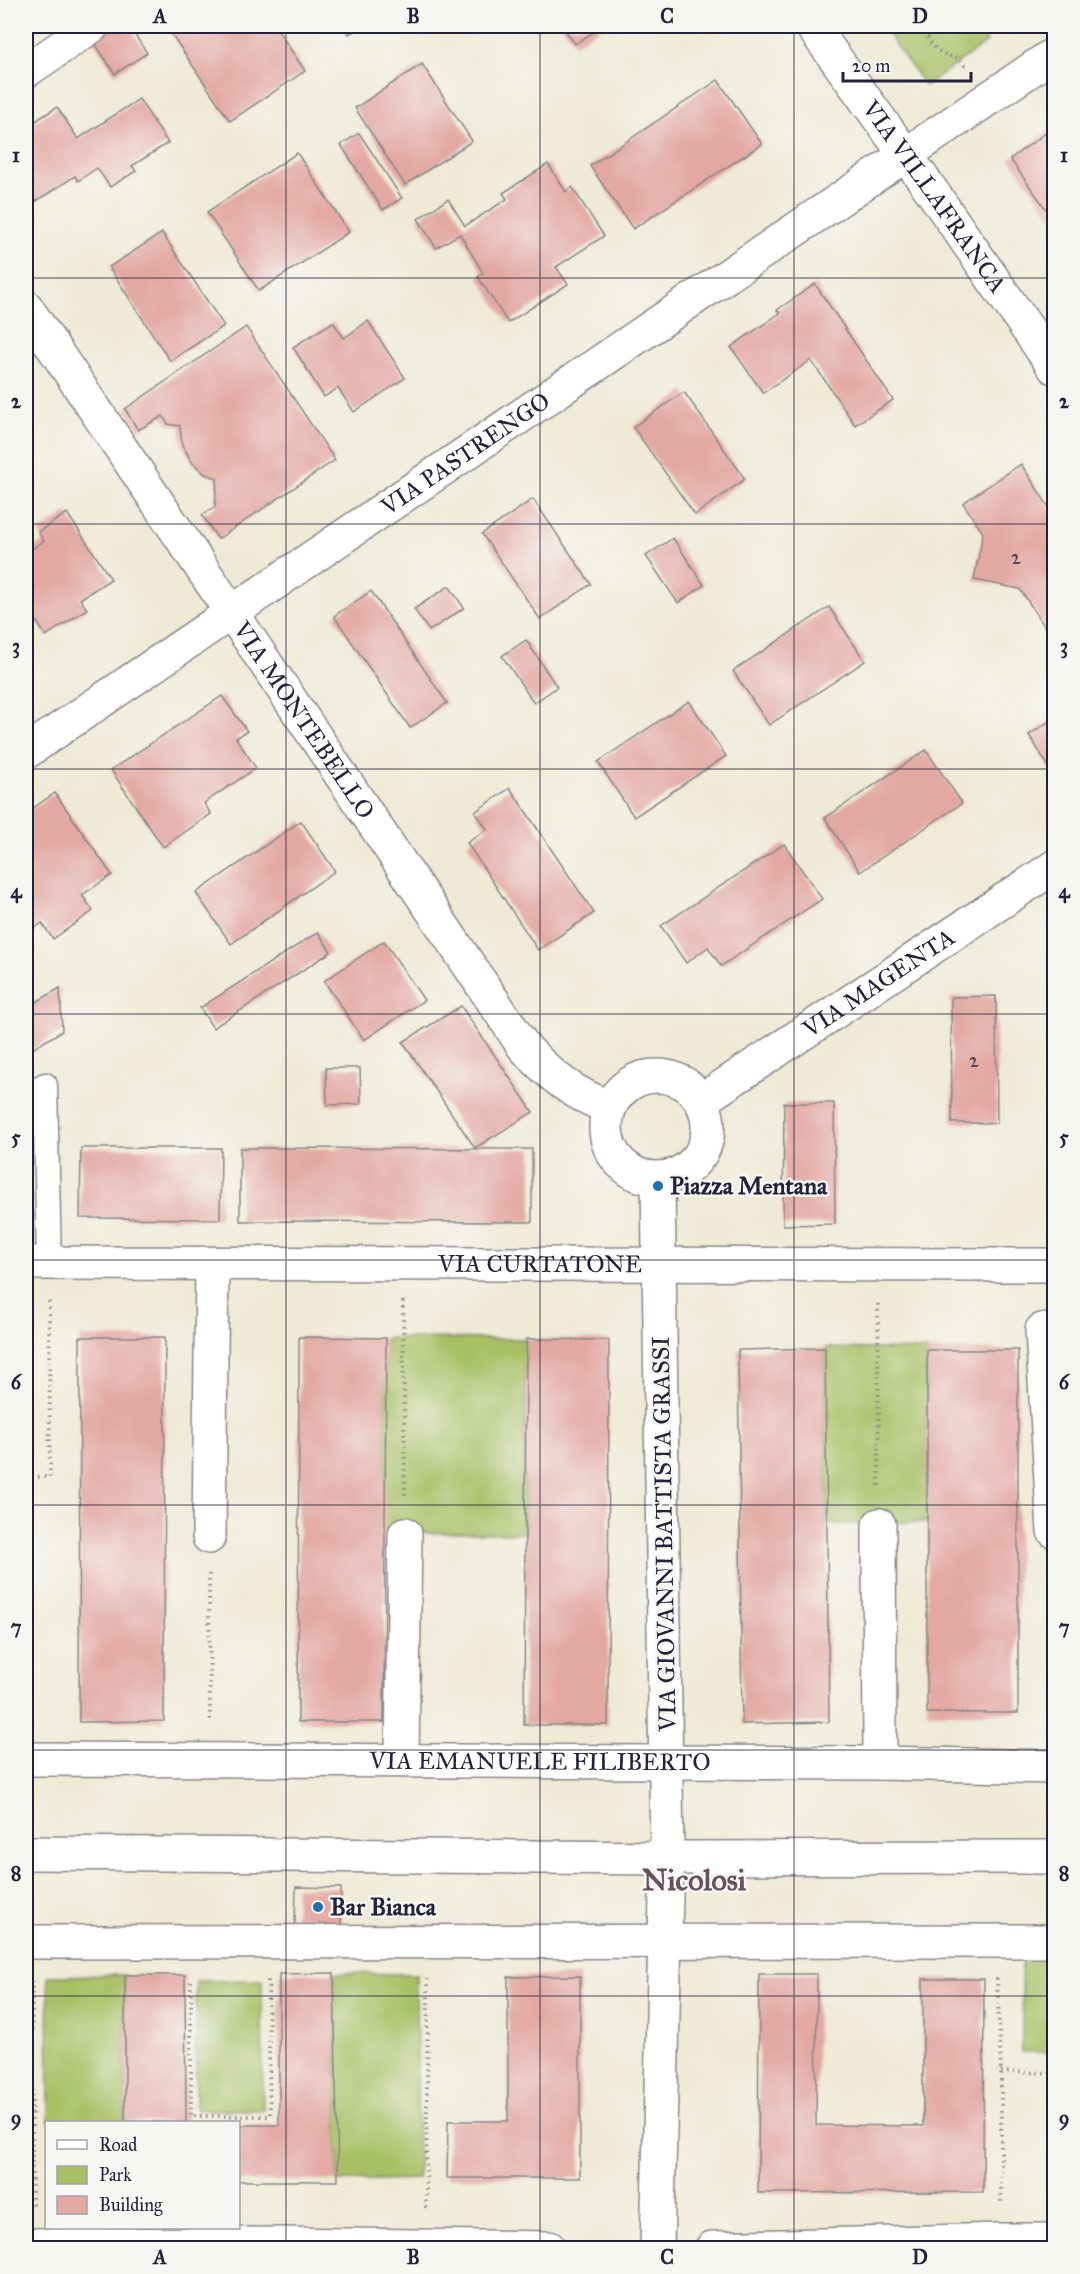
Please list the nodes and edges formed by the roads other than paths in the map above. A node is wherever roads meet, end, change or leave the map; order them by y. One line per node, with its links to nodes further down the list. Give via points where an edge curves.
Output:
1 (92, 26): 4 (street)
2 (812, 26): 5 (street, VIA VILLAFRANCA)
3 (1054, 54): 5 (street, VIA PASTRENGO)
4 (26, 71)
5 (906, 156): 7 (street, VIA VILLAFRANCA); 8 (street, VIA PASTRENGO)
6 (26, 307): 8 (street, VIA MONTEBELLO)
7 (1054, 367)
8 (232, 613): 9 (street, VIA PASTRENGO); 13 (street, VIA MONTEBELLO, via 524,1047 561,1083 584,1098)
9 (26, 752)
10 (1054, 867): 12 (street, VIA MAGENTA)
11 (26, 1097): 15 (lane, via 45,1085)
12 (702, 1100): 13 (street, via 691,1087 675,1078 657,1075 639,1078 623,1087); 14 (street, via 709,1121 706,1144 697,1159 677,1175)
13 (609, 1107): 14 (street, via 605,1125 616,1159 630,1171)
14 (658, 1179): 17 (street, VIA GIOVANNI BATTISTA GRASSI)
15 (37, 1264): 16 (street, VIA CURTATONE)
16 (212, 1264): 17 (street, VIA CURTATONE); 23 (street)
17 (660, 1264): 18 (street, VIA CURTATONE); 26 (street, VIA GIOVANNI BATTISTA GRASSI)
18 (1054, 1265)
19 (1042, 1330): 21 (street)
20 (879, 1526): 27 (street)
21 (1054, 1531)
22 (405, 1534): 25 (street)
23 (209, 1537)
24 (26, 1759): 25 (street, VIA EMANUELE FILIBERTO)
25 (402, 1760): 26 (street, VIA EMANUELE FILIBERTO)
26 (666, 1762): 27 (street, VIA EMANUELE FILIBERTO); 31 (street, VIA GIOVANNI BATTISTA GRASSI)
27 (880, 1762): 28 (street, VIA EMANUELE FILIBERTO)
28 (1054, 1767)
29 (26, 1853): 31 (street)
30 (1054, 1857): 31 (street)
31 (667, 1858): 32 (street, VIA GIOVANNI BATTISTA GRASSI)
32 (665, 1941): 33 (street); 34 (street); 38 (street, VIA GIOVANNI BATTISTA GRASSI)
33 (1054, 1941)
34 (26, 1942)
35 (1054, 2240): 39 (street)
36 (29, 2245): 37 (street)
37 (549, 2248)
38 (657, 2248)
39 (712, 2248)

